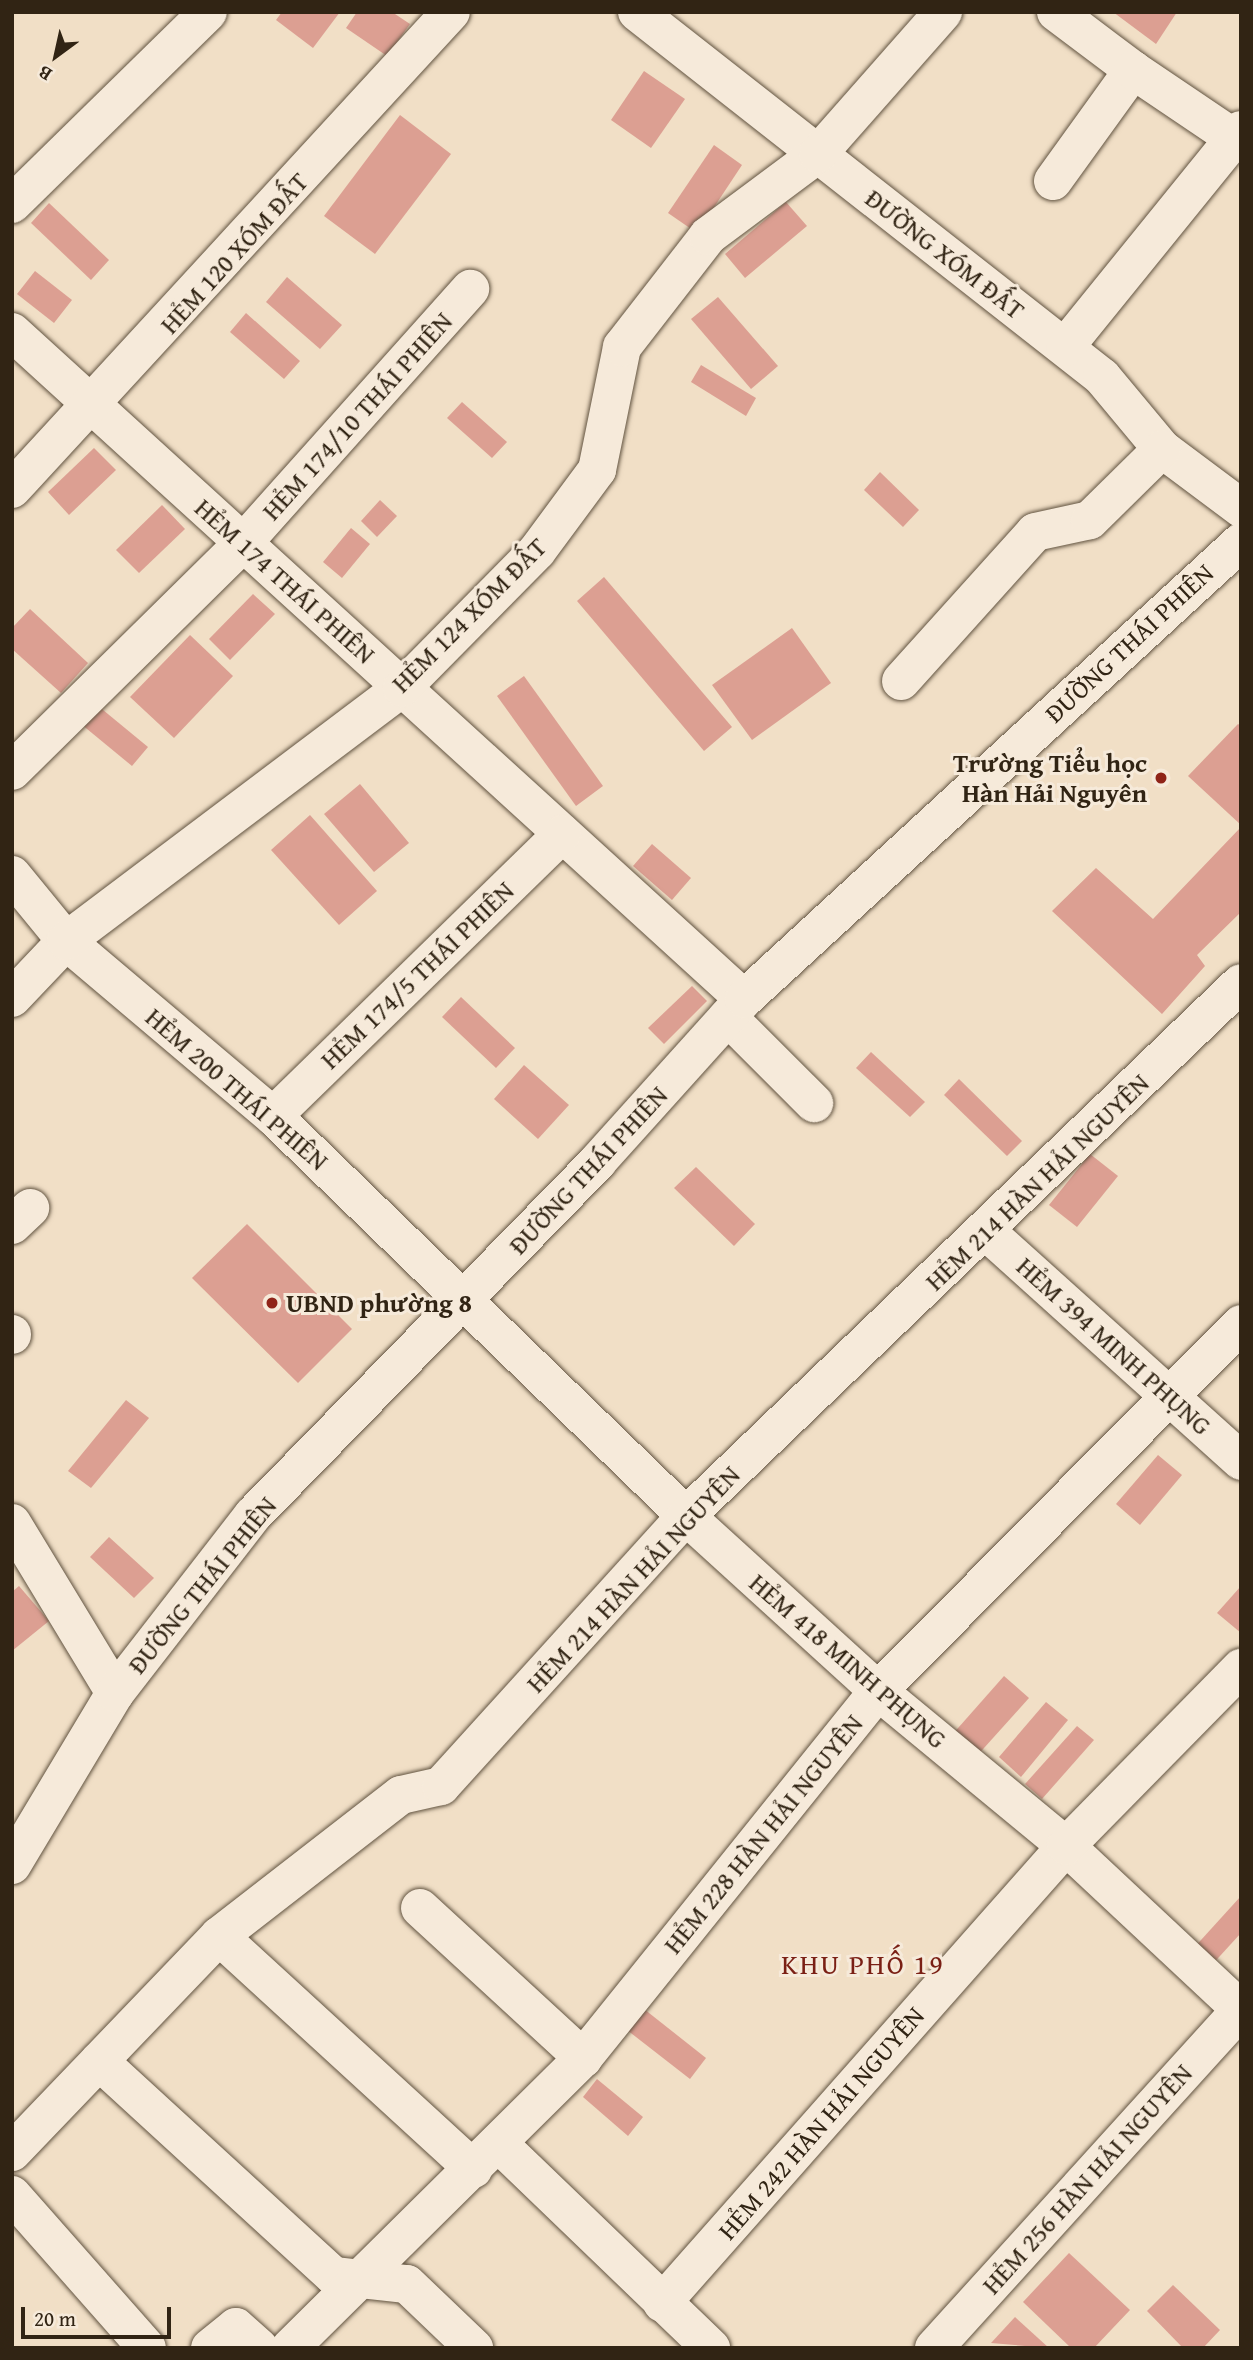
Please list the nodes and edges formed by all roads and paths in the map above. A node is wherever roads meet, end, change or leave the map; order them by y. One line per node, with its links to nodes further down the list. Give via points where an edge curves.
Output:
1 (208, 12): 10 (street)
2 (451, 12): 14 (street, HẺM 120 XÓM ĐẤT)
3 (637, 12): 8 (street, ĐƯỜNG XÓM ĐẤT)
4 (943, 12): 8 (street, HẺM 124 XÓM ĐẤT)
5 (1056, 12): 6 (street)
6 (1133, 69): 7 (street); 9 (street)
7 (1237, 134): 13 (street)
8 (818, 154): 13 (street, ĐƯỜNG XÓM ĐẤT); 21 (street, HẺM 124 XÓM ĐẤT, via 708,236 622,347 597,470 537,551)
9 (1053, 181)
10 (12, 204)
11 (470, 289): 19 (street, HẺM 174/10 THÁI PHIÊN)
12 (12, 332): 14 (street, HẺM 174 THÁI PHIÊN)
13 (1065, 347): 15 (street, ĐƯỜNG XÓM ĐẤT, via 1102,377)
14 (94, 407): 16 (street, HẺM 120 XÓM ĐẤT); 19 (street, HẺM 174 THÁI PHIÊN)
15 (1162, 449): 17 (street, ĐƯỜNG XÓM ĐẤT); 20 (street, via 1090,520 1035,532)
16 (12, 489)
17 (1241, 508)
18 (1241, 542): 29 (street, ĐƯỜNG THÁI PHIÊN)
19 (243, 543): 21 (street, HẺM 174 THÁI PHIÊN); 22 (street, HẺM 174/10 THÁI PHIÊN)
20 (901, 681)
21 (401, 688): 23 (street, HẺM 174 THÁI PHIÊN); 25 (street, HẺM 124 XÓM ĐẤT)
22 (12, 771)
23 (562, 834): 29 (street, HẺM 174 THÁI PHIÊN); 31 (street, HẺM 174/5 THÁI PHIÊN)
24 (12, 875): 25 (street, HẺM 200 THÁI PHIÊN)
25 (61, 945): 26 (street); 28 (street, HẺM 124 XÓM ĐẤT); 31 (street, HẺM 200 THÁI PHIÊN)
26 (12, 959)
27 (1241, 983): 32 (street, HẺM 214 HÀN HẢI NGUYÊN)
28 (12, 998)
29 (736, 1008): 30 (street, HẺM 174 THÁI PHIÊN); 33 (street, ĐƯỜNG THÁI PHIÊN)
30 (814, 1103)
31 (273, 1116): 33 (street, HẺM 200 THÁI PHIÊN)
32 (987, 1232): 35 (street, HẺM 394 MINH PHỤNG); 37 (street, HẺM 214 HÀN HẢI NGUYÊN)
33 (467, 1298): 37 (street, HẺM 418 MINH PHỤNG); 41 (street, ĐƯỜNG THÁI PHIÊN, via 253,1515)
34 (1241, 1324): 35 (street, HẺM 228 HÀN HẢI NGUYÊN)
35 (1171, 1392): 36 (street, HẺM 394 MINH PHỤNG); 40 (street, HẺM 228 HÀN HẢI NGUYÊN)
36 (1241, 1461)
37 (686, 1516): 40 (street, HẺM 418 MINH PHỤNG); 45 (street, HẺM 214 HÀN HẢI NGUYÊN, via 441,1786 401,1795)
38 (12, 1523): 41 (street)
39 (1241, 1668): 42 (street, HẺM 242 HÀN HẢI NGUYÊN)
40 (878, 1691): 42 (street, HẺM 418 MINH PHỤNG); 47 (street, HẺM 228 HÀN HẢI NGUYÊN)
41 (115, 1693): 43 (street, ĐƯỜNG THÁI PHIÊN)
42 (1066, 1846): 46 (street, HẺM 418 MINH PHỤNG); 53 (street, HẺM 242 HÀN HẢI NGUYÊN)
43 (12, 1865)
44 (420, 1908): 47 (street)
45 (219, 1936): 48 (street, HẺM 214 HÀN HẢI NGUYÊN); 50 (street)
46 (1241, 2010): 60 (street, HẺM 256 HÀN HẢI NGUYÊN)
47 (583, 2058): 50 (street, HẺM 228 HÀN HẢI NGUYÊN)
48 (99, 2061): 49 (street, HẺM 214 HÀN HẢI NGUYÊN); 52 (street, via 334,2276)
49 (12, 2152)
50 (486, 2156): 52 (street, HẺM 228 HÀN HẢI NGUYÊN); 53 (street)
51 (12, 2195): 54 (street)
52 (366, 2279): 57 (street, HẺM 228 HÀN HẢI NGUYÊN); 58 (street, via 407,2284)
53 (662, 2303): 59 (street)
54 (147, 2348)
55 (210, 2348): 56 (street, via 236,2327)
56 (259, 2348)
57 (290, 2348)
58 (474, 2348)
59 (710, 2348)
60 (934, 2348)

